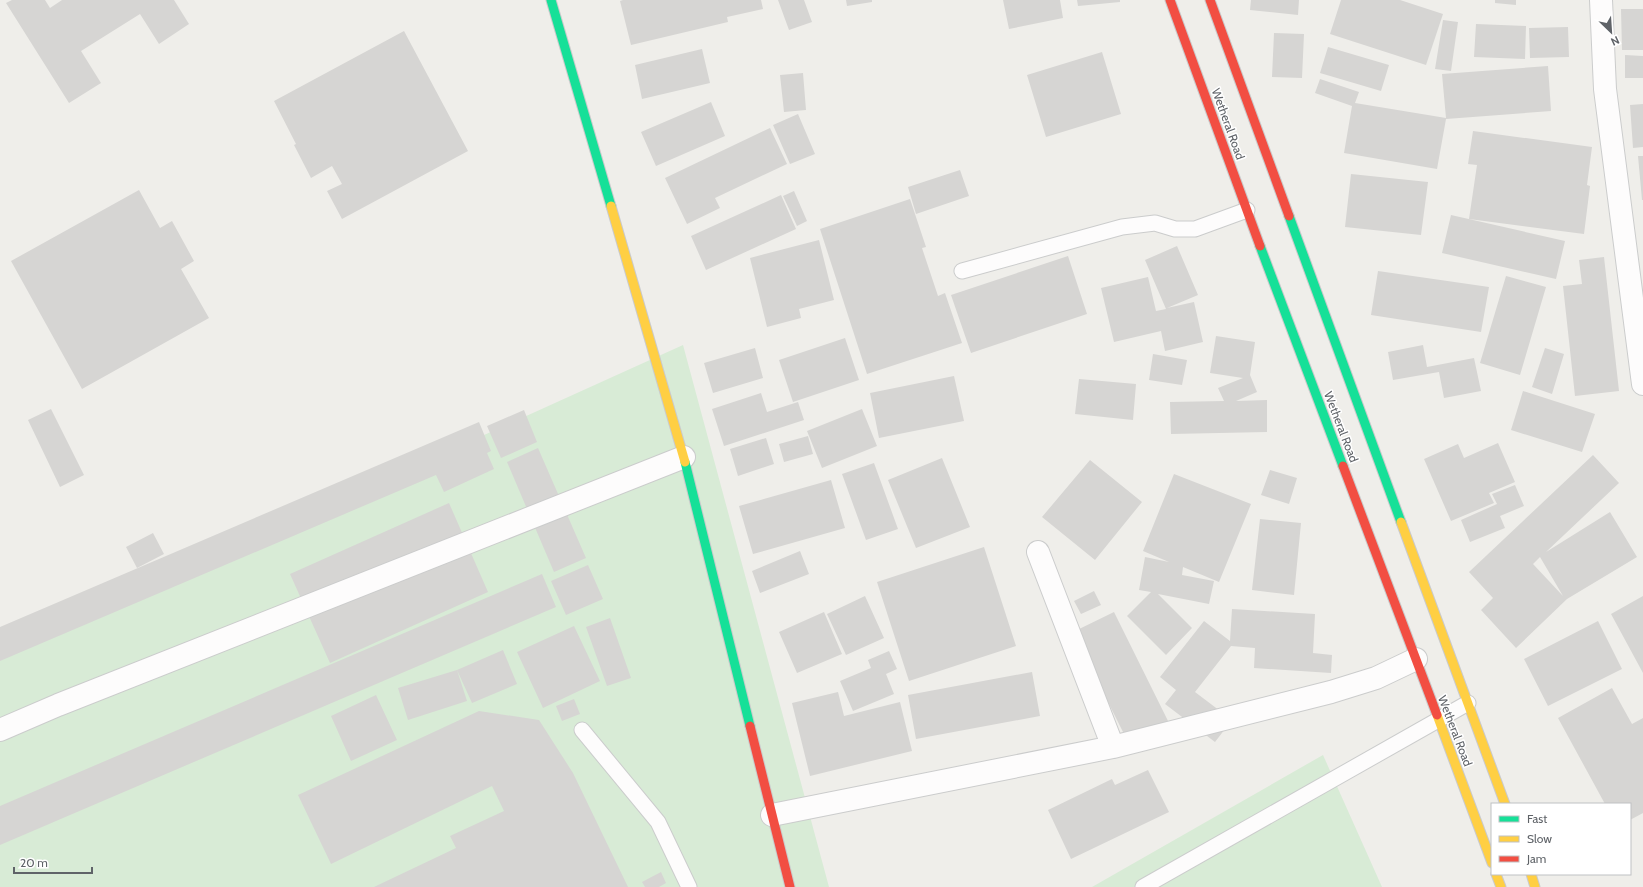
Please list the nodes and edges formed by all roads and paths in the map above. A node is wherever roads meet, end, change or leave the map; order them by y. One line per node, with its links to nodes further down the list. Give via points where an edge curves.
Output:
1 (551, 0): 8 (main road)
2 (1170, 0): 5 (main road, Wetheral Road)
3 (1210, 0): 11 (main road, Wetheral Road)
4 (1601, 0): 7 (street, via 1605,89)
5 (1247, 210): 6 (lane, via 1195,229 1175,229 1155,223 1122,227); 10 (main road, Wetheral Road)
6 (962, 271)
7 (1643, 384)
8 (684, 457): 13 (street); 17 (main road)
9 (1038, 552): 15 (street)
10 (1416, 659): 12 (main road, Wetheral Road); 15 (street, via 1376,678 1331,692)
11 (1468, 703): 12 (lane); 16 (main road, Wetheral Road)
12 (1438, 720): 18 (main road, Wetheral Road); 23 (lane)
13 (0, 730)
14 (582, 730): 21 (lane, via 658,822)
15 (1113, 747): 17 (street)
16 (1505, 803)
17 (772, 815): 22 (main road)
18 (1491, 860)
19 (1496, 875): 24 (main road)
20 (1531, 875): 25 (main road)
21 (689, 887)
22 (790, 887)
23 (1142, 887)
24 (1501, 887)
25 (1536, 887)

